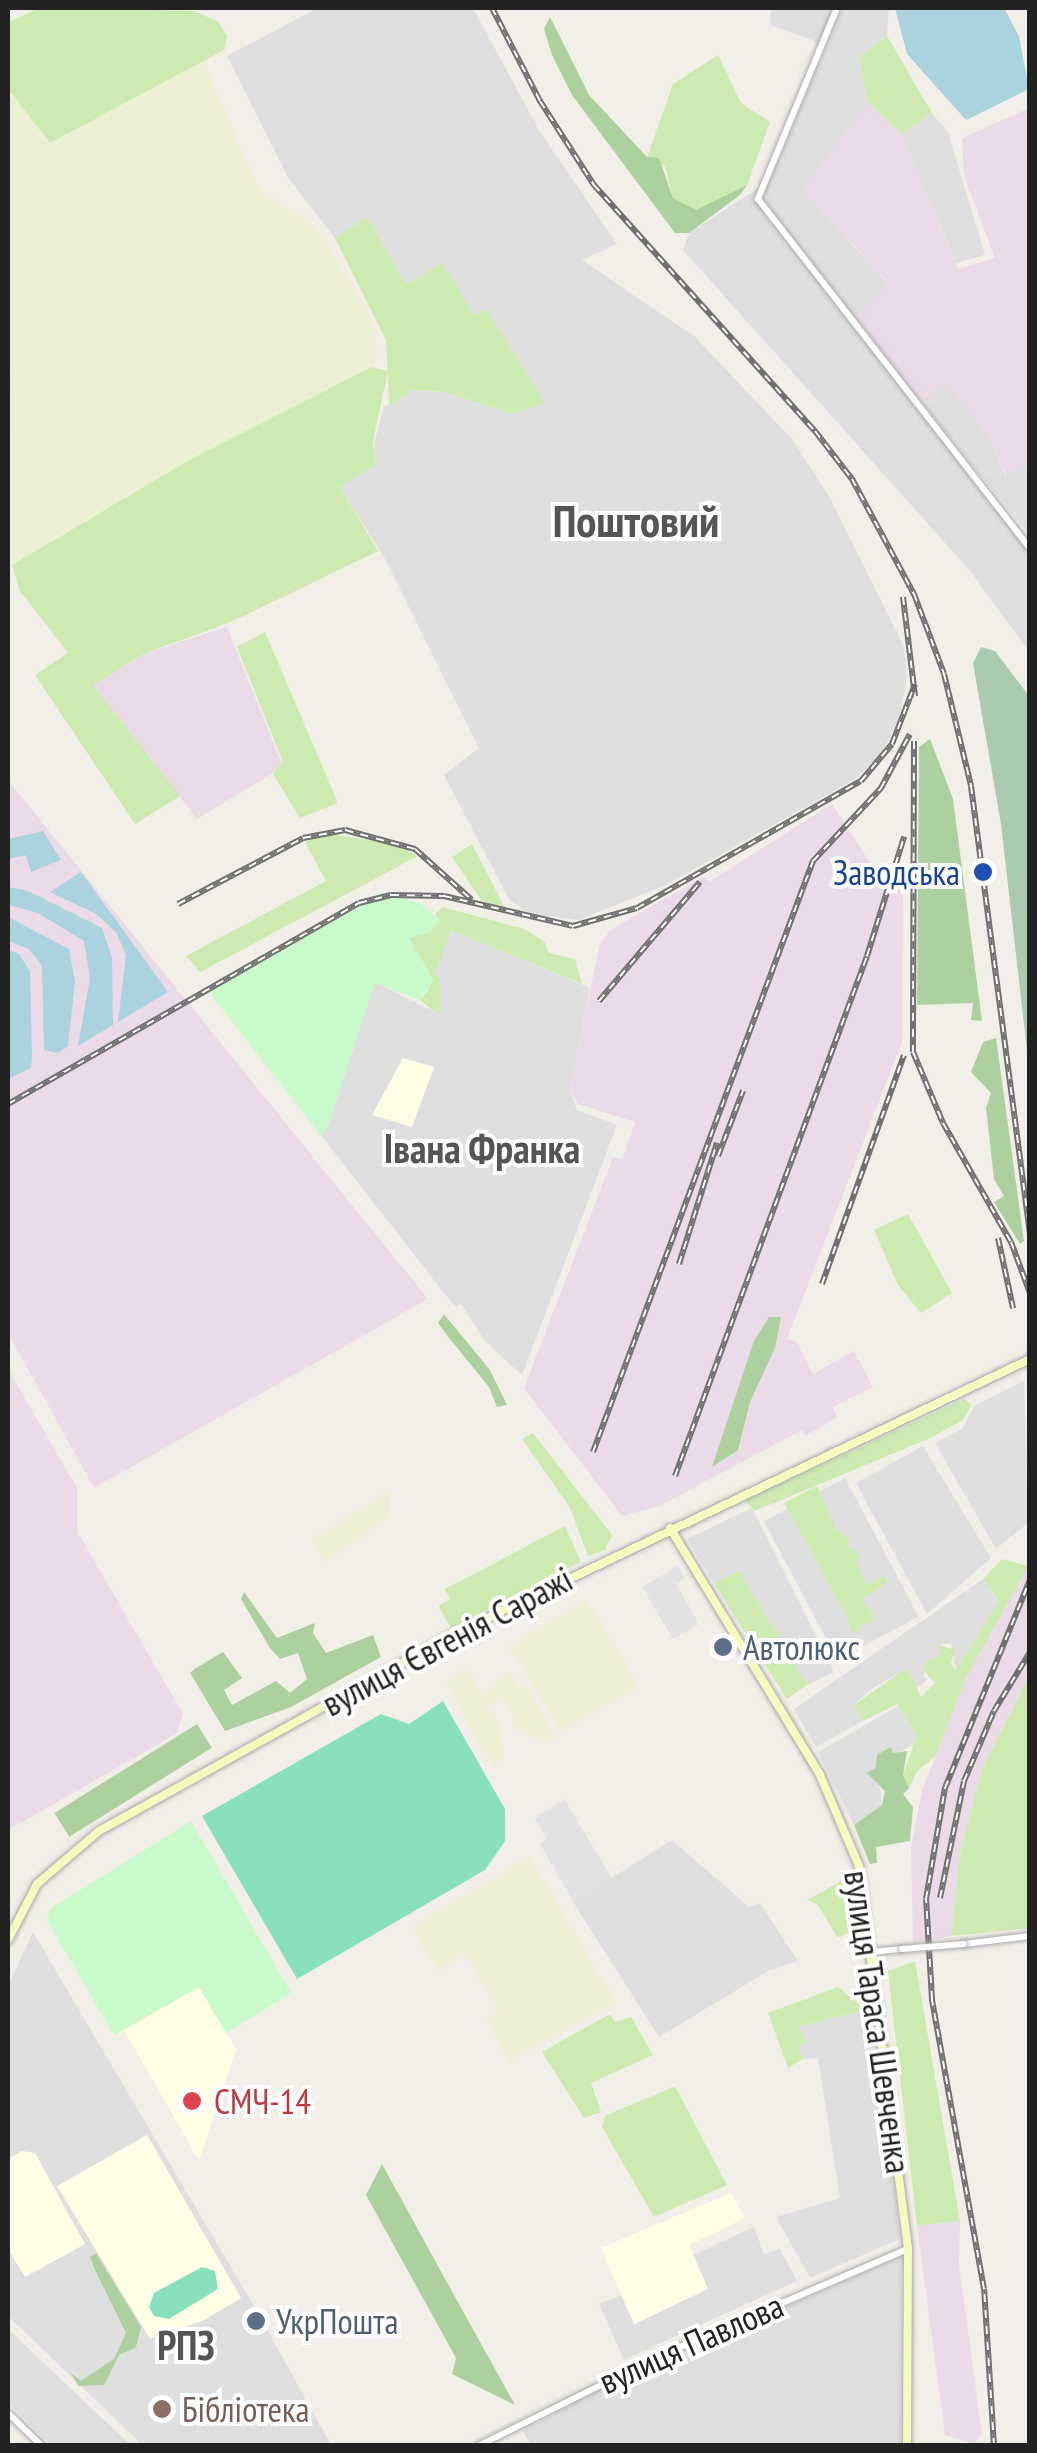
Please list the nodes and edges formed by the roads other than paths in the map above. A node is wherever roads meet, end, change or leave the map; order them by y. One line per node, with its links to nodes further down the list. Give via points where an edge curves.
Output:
1 (837, 8): 2 (street, via 758,199)
2 (1030, 548)
3 (1030, 1359): 4 (main road, вулиця Євгенія Саражі)
4 (670, 1528): 6 (main road, вулиця Євгенія Саражі, via 452,1635 99,1831 37,1884); 7 (main road, вулиця Тараса Шевченка, via 845,1826)
5 (1030, 1936): 7 (street, bridge)
6 (8, 1940)
7 (872, 1952): 8 (main road, вулиця Тараса Шевченка)
8 (908, 2249): 11 (street, вулиця Павлова, via 645,2363); 12 (main road, вулиця Тараса Шевченка)
9 (8, 2413): 10 (street)
10 (42, 2446)
11 (478, 2446)
12 (907, 2446)

